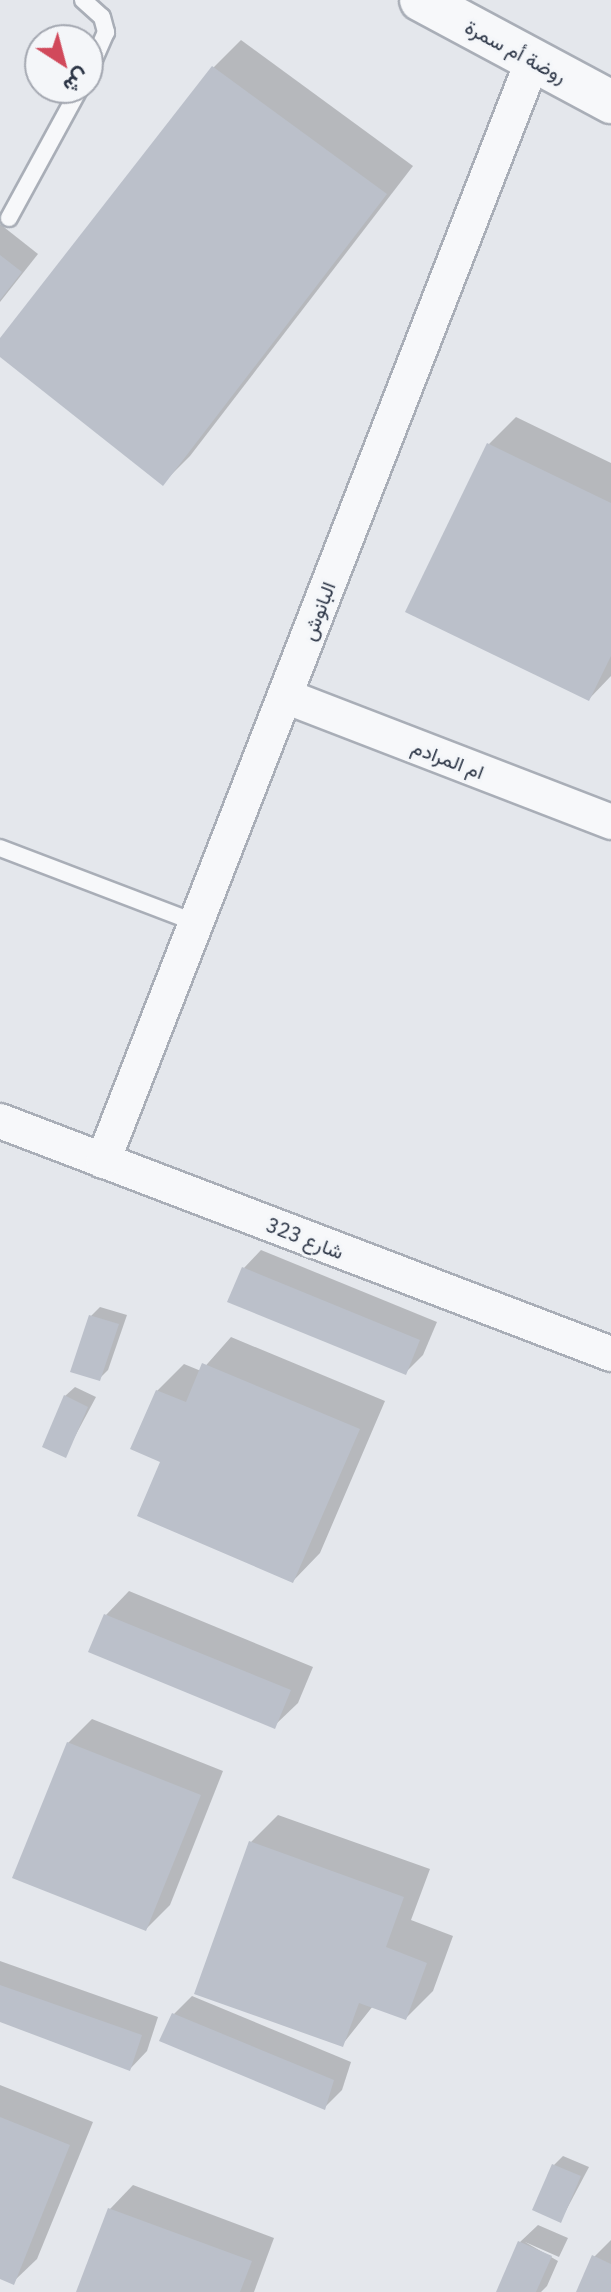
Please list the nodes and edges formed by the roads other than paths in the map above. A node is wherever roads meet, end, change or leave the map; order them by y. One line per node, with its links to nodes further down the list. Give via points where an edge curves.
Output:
1 (83, 0): 3 (lane)
2 (421, 0): 4 (street, روضة أم سمرة)
3 (104, 24)
4 (533, 60): 5 (street, روضة أم سمرة); 8 (street, البانوش)
5 (611, 102)
6 (71, 104): 7 (lane)
7 (9, 218)
8 (285, 696): 9 (street, ام المرادم); 11 (street, البانوش)
9 (611, 822)
10 (0, 848): 11 (lane)
11 (196, 923): 13 (street, البانوش)
12 (0, 1121): 13 (street, شارع 323)
13 (103, 1161): 14 (street, شارع 323)
14 (611, 1354)

